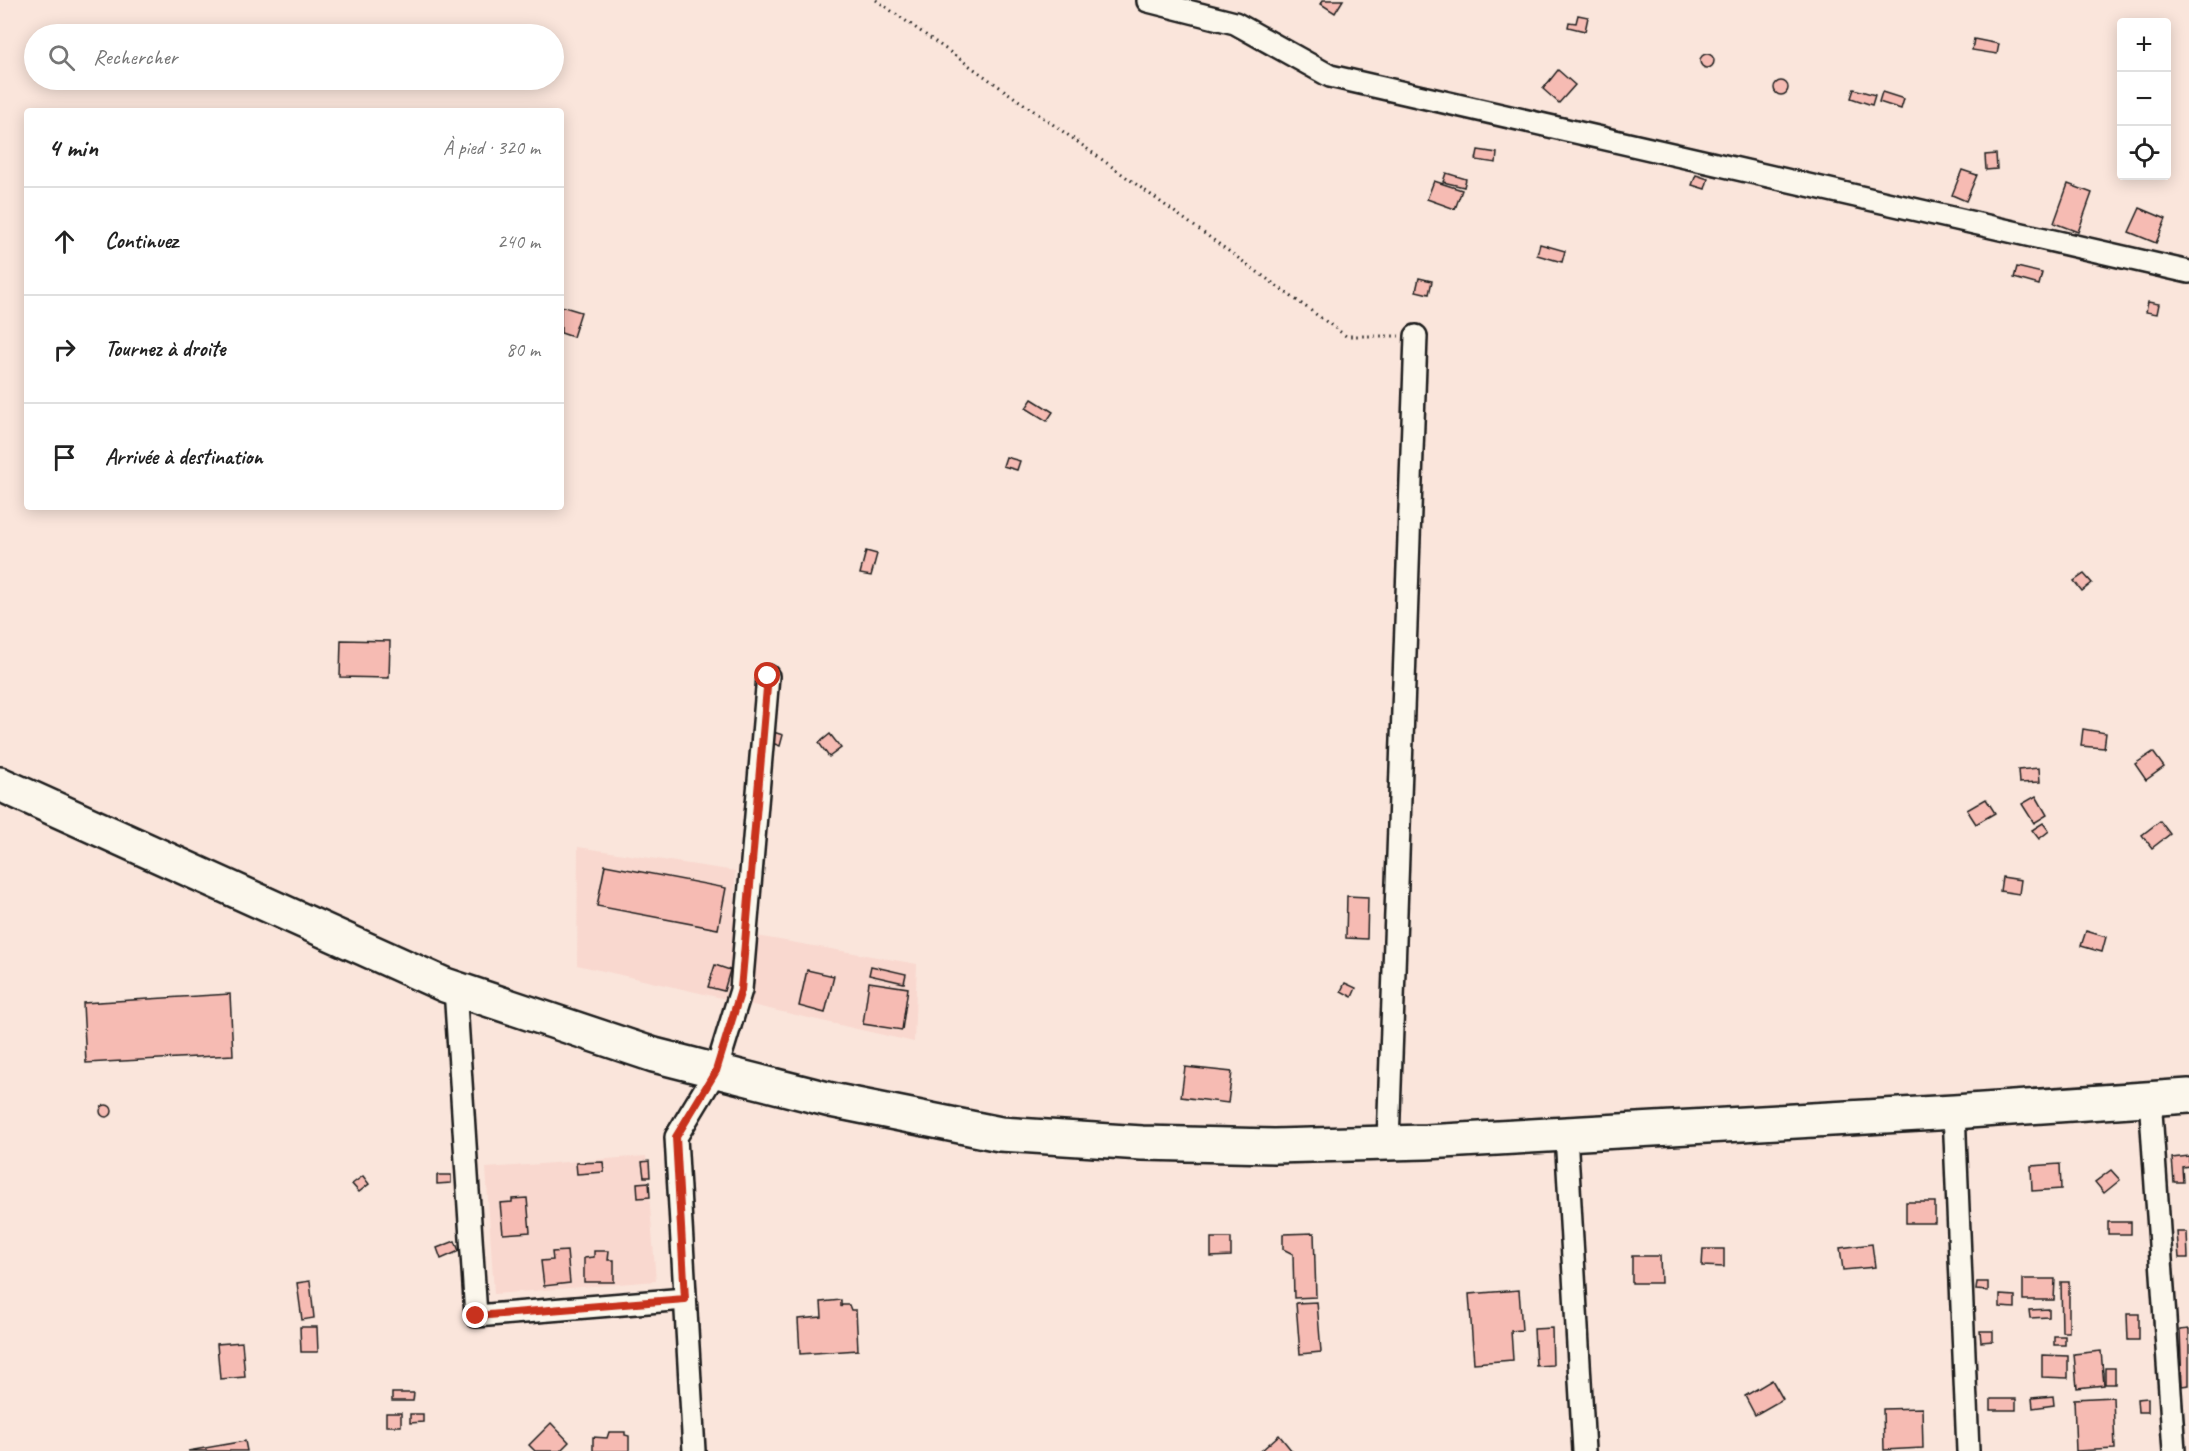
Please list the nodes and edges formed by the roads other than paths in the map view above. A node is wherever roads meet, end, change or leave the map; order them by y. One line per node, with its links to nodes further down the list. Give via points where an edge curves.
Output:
1 (1148, 1): 2 (street, via 1235,23 1330,76)
2 (2189, 272)
3 (1416, 336): 12 (street)
4 (768, 676): 7 (street, via 741,990)
5 (0, 784): 6 (highway)
6 (455, 988): 7 (highway, via 654,1055); 13 (street, via 476,1316)
7 (716, 1071): 12 (highway, via 831,1100 1000,1134 1274,1146); 13 (street, via 676,1137)
8 (2189, 1096): 9 (highway)
9 (2151, 1097): 10 (highway); 17 (street)
10 (1954, 1112): 11 (highway); 16 (street)
11 (1566, 1134): 12 (highway); 15 (street)
12 (1388, 1143)
13 (685, 1299): 14 (street)
14 (694, 1451)
15 (1584, 1451)
16 (1968, 1451)
17 (2174, 1451)

